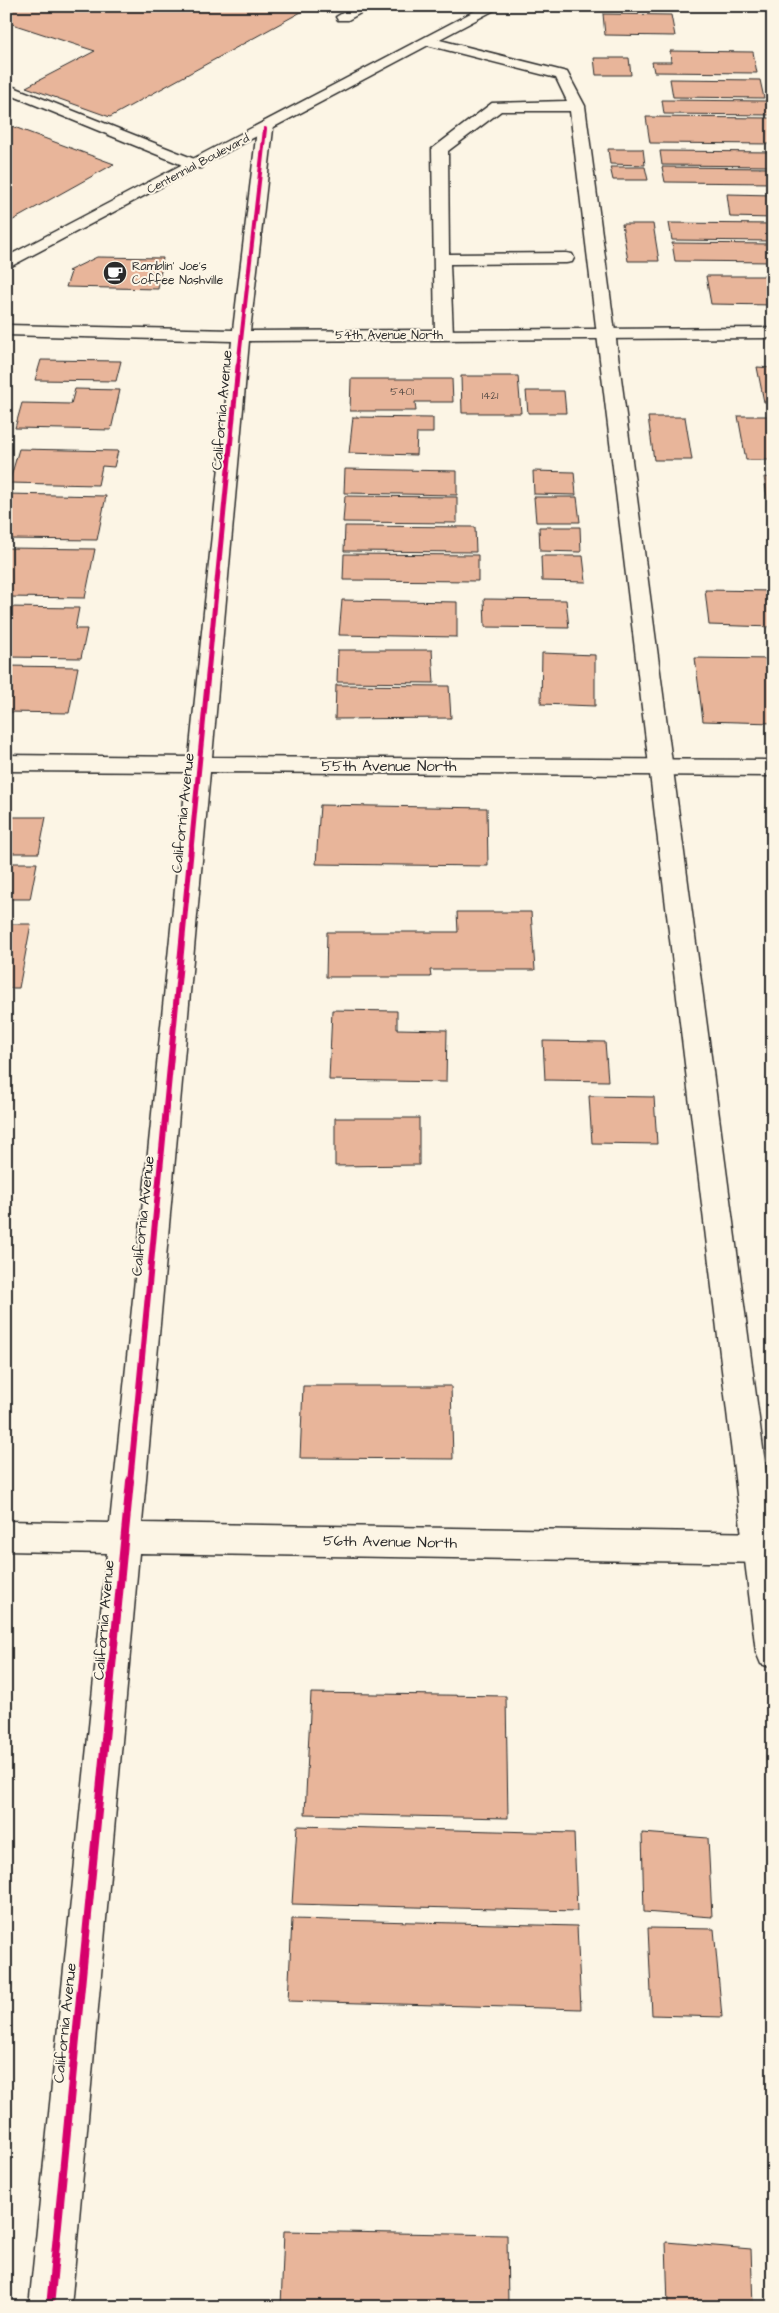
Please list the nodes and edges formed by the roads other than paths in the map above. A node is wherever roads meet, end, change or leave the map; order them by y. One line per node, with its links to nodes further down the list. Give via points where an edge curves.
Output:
1 (366, 6): 3 (street)
2 (495, 6): 4 (street, Centennial Boulevard)
3 (343, 17)
4 (428, 41): 6 (street, via 562,75); 8 (street, Centennial Boulevard)
5 (6, 88): 9 (street)
6 (577, 106): 11 (street, via 497,106 440,149); 15 (street)
7 (132, 125): 9 (street)
8 (265, 129): 10 (street, Centennial Boulevard); 18 (street, California Avenue)
9 (115, 133): 10 (street)
10 (196, 164): 13 (street, Centennial Boulevard)
11 (441, 258): 12 (street); 17 (street)
12 (566, 258)
13 (6, 264)
14 (6, 330): 18 (street, 54th Avenue North)
15 (608, 333): 16 (street, 54th Avenue North); 17 (street, 54th Avenue North); 21 (street)
16 (773, 333)
17 (444, 335): 18 (street, 54th Avenue North)
18 (241, 336): 20 (street, California Avenue)
19 (6, 763): 20 (street, 55th Avenue North)
20 (200, 765): 21 (street, 55th Avenue North); 24 (street, California Avenue)
21 (662, 767): 22 (street, 55th Avenue North); 25 (street)
22 (773, 768)
23 (6, 1536): 24 (street, 56th Avenue North)
24 (124, 1538): 25 (street, 56th Avenue North); 27 (street, California Avenue)
25 (766, 1548): 26 (street)
26 (773, 1652)
27 (50, 2307)

